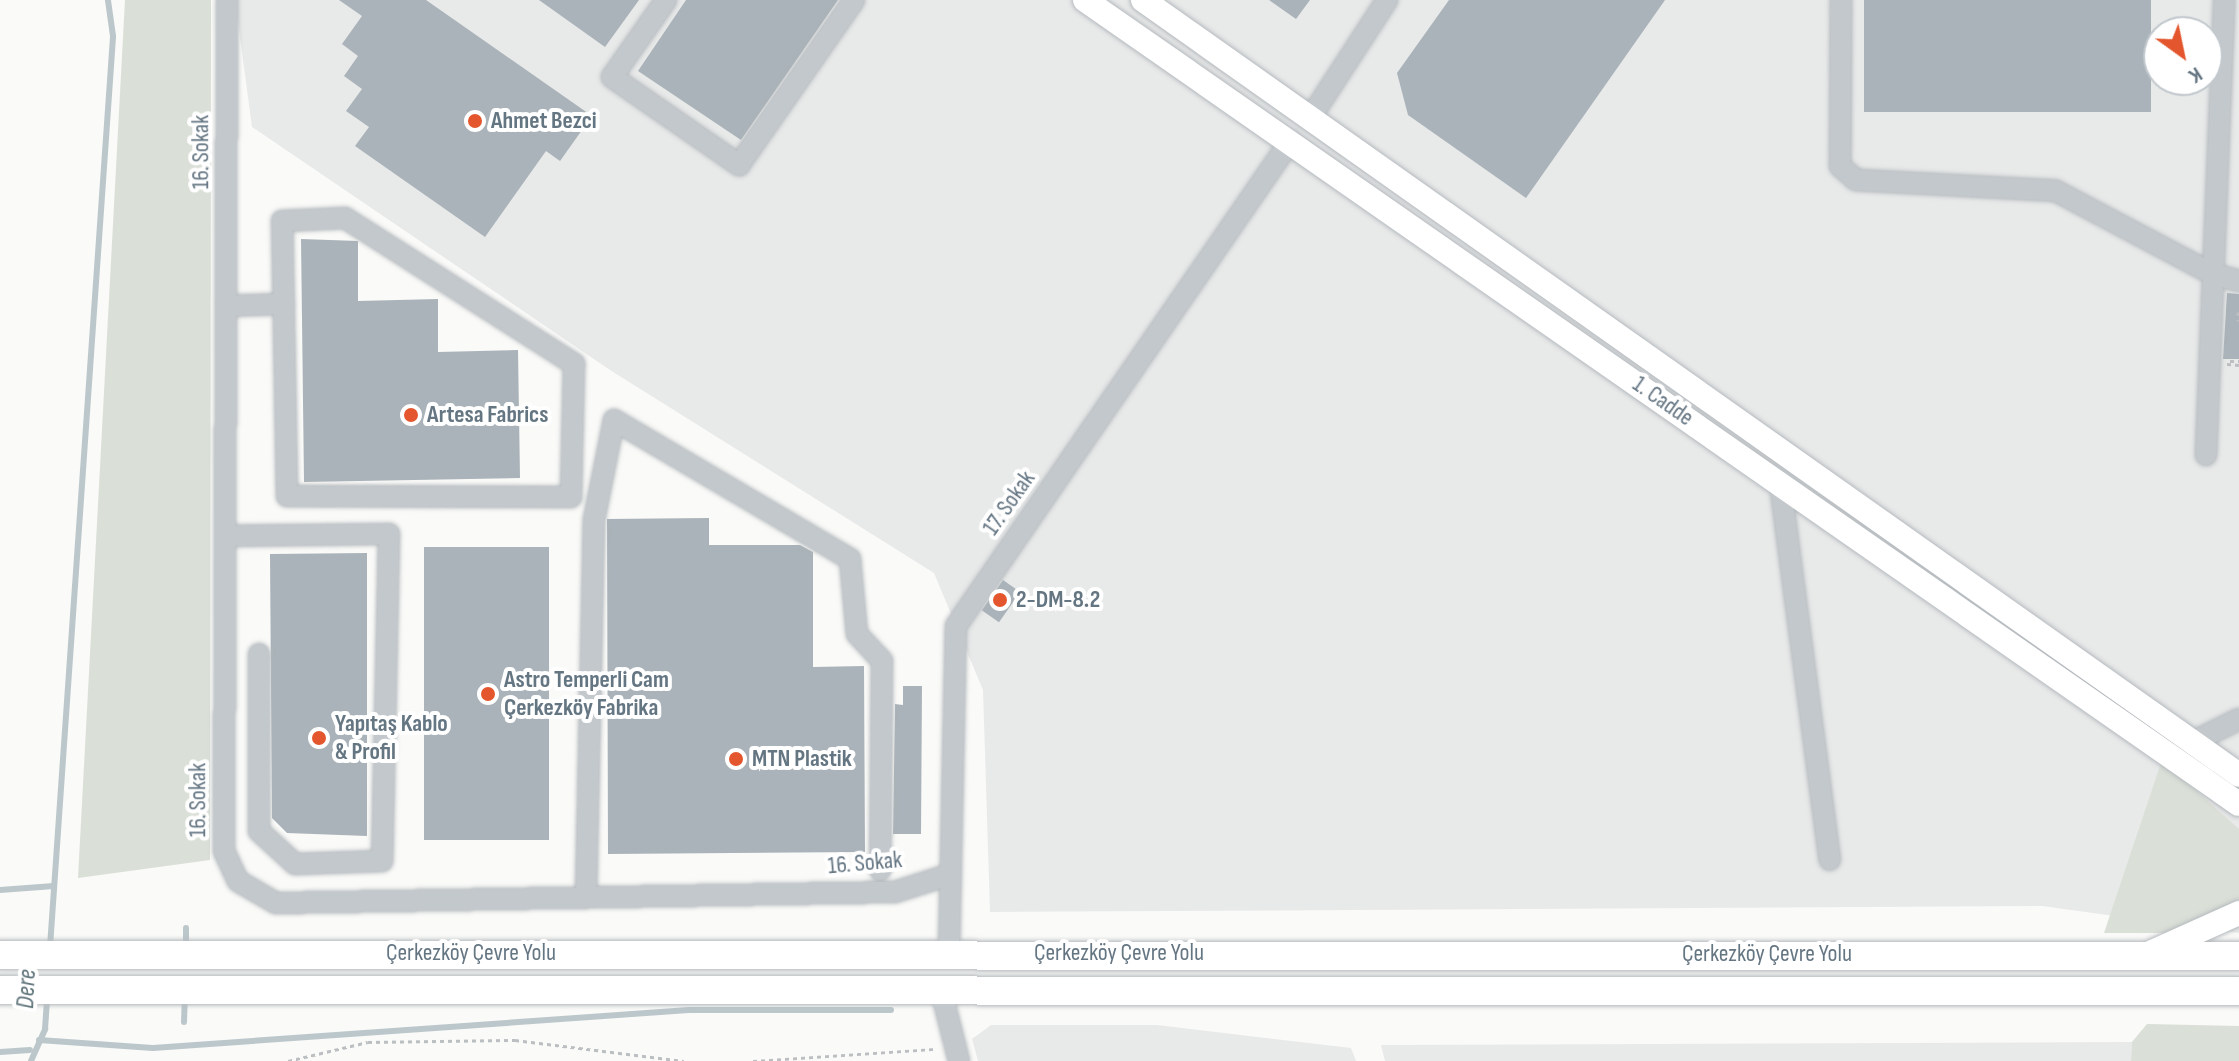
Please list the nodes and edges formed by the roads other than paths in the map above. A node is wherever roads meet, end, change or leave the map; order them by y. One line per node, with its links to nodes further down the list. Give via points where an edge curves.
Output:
1 (227, 0): 14 (street, 16. Sokak)
2 (666, 0): 3 (street, via 612,77 739,165)
3 (854, 0)
4 (1085, 0): 10 (main road, 1. Cadde)
5 (1143, 0): 9 (main road, 1. Cadde)
6 (1387, 0): 9 (street)
7 (1841, 0): 11 (street, via 1840,166 1856,180 2056,191)
8 (2224, 0): 11 (street)
9 (1311, 117): 20 (main road, 1. Cadde)
10 (1291, 140): 16 (main road, 1. Cadde); 27 (street, 17. Sokak, via 956,626)
11 (2213, 274): 12 (street); 15 (street)
12 (2239, 281)
13 (284, 304): 13 (street, via 287,496 571,497 574,364 345,218 282,221); 14 (street)
14 (226, 306): 17 (street, 16. Sokak)
15 (2206, 455)
16 (1780, 482): 22 (main road, 1. Cadde); 25 (street)
17 (225, 536): 23 (street, 16. Sokak); 24 (street, via 389,534 382,861 295,864)
18 (259, 654): 24 (street)
19 (2239, 719): 20 (street)
20 (2193, 742): 21 (main road, 1. Cadde)
21 (2239, 775)
22 (2239, 804)
23 (224, 831): 24 (street); 28 (street, 16. Sokak, via 224,851 238,881 276,903)
24 (259, 831)
25 (1830, 860)
26 (880, 870): 28 (street, via 882,661 857,634 850,559 614,420 594,520)
27 (945, 876): 28 (street, 16. Sokak, via 895,892); 30 (street, 17. Sokak)
28 (586, 898)
29 (2239, 913): 31 (main road)
30 (949, 953): 31 (highway, Çerkezköy Çevre Yolu); 32 (highway, Çerkezköy Çevre Yolu)
31 (2147, 954): 33 (highway, Çerkezköy Çevre Yolu)
32 (10, 955)
33 (2239, 956)
34 (2231, 987): 36 (highway, Çerkezköy Çevre Yolu)
35 (11, 990): 36 (highway, Çerkezköy Çevre Yolu)
36 (941, 990): 37 (street)
37 (958, 1054)

